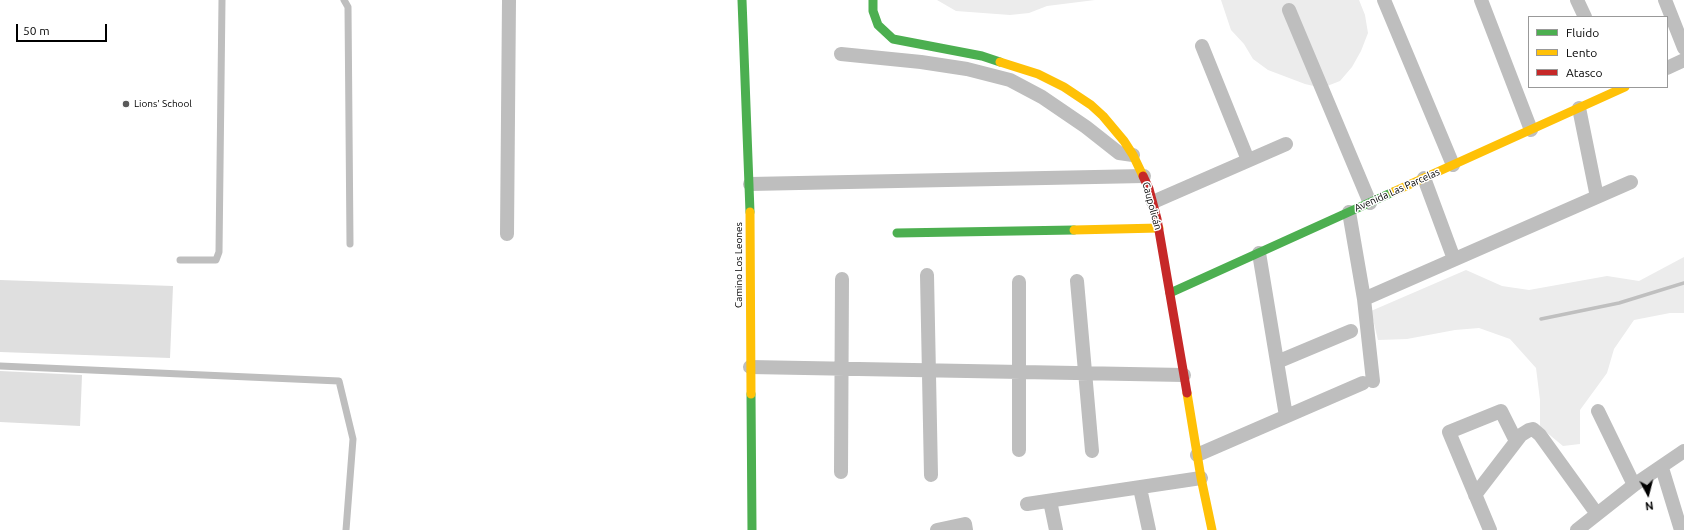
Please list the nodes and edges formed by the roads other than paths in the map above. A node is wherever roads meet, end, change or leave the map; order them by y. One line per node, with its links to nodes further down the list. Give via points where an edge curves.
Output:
1 (222, 0): 38 (lane, via 220,252 216,260)
2 (344, 0): 35 (lane, via 348,7)
3 (509, 0): 34 (street)
4 (742, 0): 27 (street, Camino Los Leones)
5 (873, 0): 21 (street, Caupolicán, via 873,11 878,25 893,39 982,56 1038,74 1091,105 1124,141)
6 (1384, 0): 23 (street)
7 (1481, 0): 19 (street)
8 (1577, 0): 11 (street)
9 (1665, 0): 13 (street)
10 (1289, 10): 30 (street)
11 (1585, 16)
12 (1202, 46): 22 (street)
13 (1684, 48)
14 (841, 54): 21 (street, via 921,62 966,69 1010,80 1042,97 1120,153)
15 (1684, 60): 16 (street)
16 (1668, 68)
17 (1620, 88): 18 (street, Avenida Las Parcelas)
18 (1579, 108): 19 (street, Avenida Las Parcelas); 28 (street)
19 (1531, 130): 23 (street, Avenida Las Parcelas)
20 (1286, 144): 22 (street)
21 (1133, 155): 24 (street, Caupolicán)
22 (1248, 160): 29 (street)
23 (1453, 165): 25 (street, Avenida Las Parcelas)
24 (1144, 176): 27 (street); 29 (street, Caupolicán)
25 (1424, 178): 30 (street, Avenida Las Parcelas); 37 (street)
26 (1631, 182): 28 (street)
27 (750, 184): 48 (street, Camino Los Leones)
28 (1597, 197): 37 (street)
29 (1153, 202): 32 (street, Caupolicán)
30 (1370, 203): 31 (street, Avenida Las Parcelas)
31 (1348, 212): 36 (street, Avenida Las Parcelas); 44 (street)
32 (1159, 228): 33 (street); 43 (street, Caupolicán)
33 (897, 233)
34 (507, 234)
35 (350, 244)
36 (1259, 253): 43 (street, Avenida Las Parcelas); 46 (street)
37 (1454, 259): 44 (street)
38 (180, 260)
39 (927, 275): 50 (street)
40 (842, 279): 49 (street)
41 (1077, 281): 52 (street)
42 (1019, 282): 51 (street)
43 (1170, 293): 53 (street, Caupolicán)
44 (1364, 299): 55 (street, via 1368,382)
45 (1351, 331): 46 (street)
46 (1278, 362): 55 (street)
47 (0, 366): 72 (lane, via 339,381 353,439)
48 (750, 367): 49 (street); 73 (street, Camino Los Leones)
49 (841, 369): 50 (street); 62 (street)
50 (929, 371): 51 (street); 63 (street)
51 (1020, 373): 52 (street); 57 (street)
52 (1085, 374): 53 (street); 58 (street)
53 (1184, 375): 60 (street, Caupolicán)
54 (1598, 411): 65 (street)
55 (1286, 416): 60 (street)
56 (1516, 441): 67 (street); 67 (street, via 1501,411 1449,432); 70 (street, via 1528,430 1533,429 1540,435)
57 (1019, 450)
58 (1092, 451)
59 (1684, 451): 61 (street)
60 (1197, 455): 64 (street, Caupolicán)
61 (1662, 468): 65 (street); 80 (street)
62 (841, 472)
63 (931, 475)
64 (1201, 478): 66 (street); 78 (street, Caupolicán)
65 (1634, 485): 70 (street)
66 (1140, 488): 68 (street); 77 (street)
67 (1475, 495): 79 (street)
68 (1050, 501): 69 (street); 76 (street)
69 (1027, 504)
70 (1597, 514): 71 (street)
71 (1583, 528)
72 (346, 530)
73 (752, 530)
74 (936, 530): 75 (street, via 965,524)
75 (966, 530)
76 (1056, 530)
77 (1149, 530)
78 (1212, 530)
79 (1490, 530)
80 (1681, 530)

